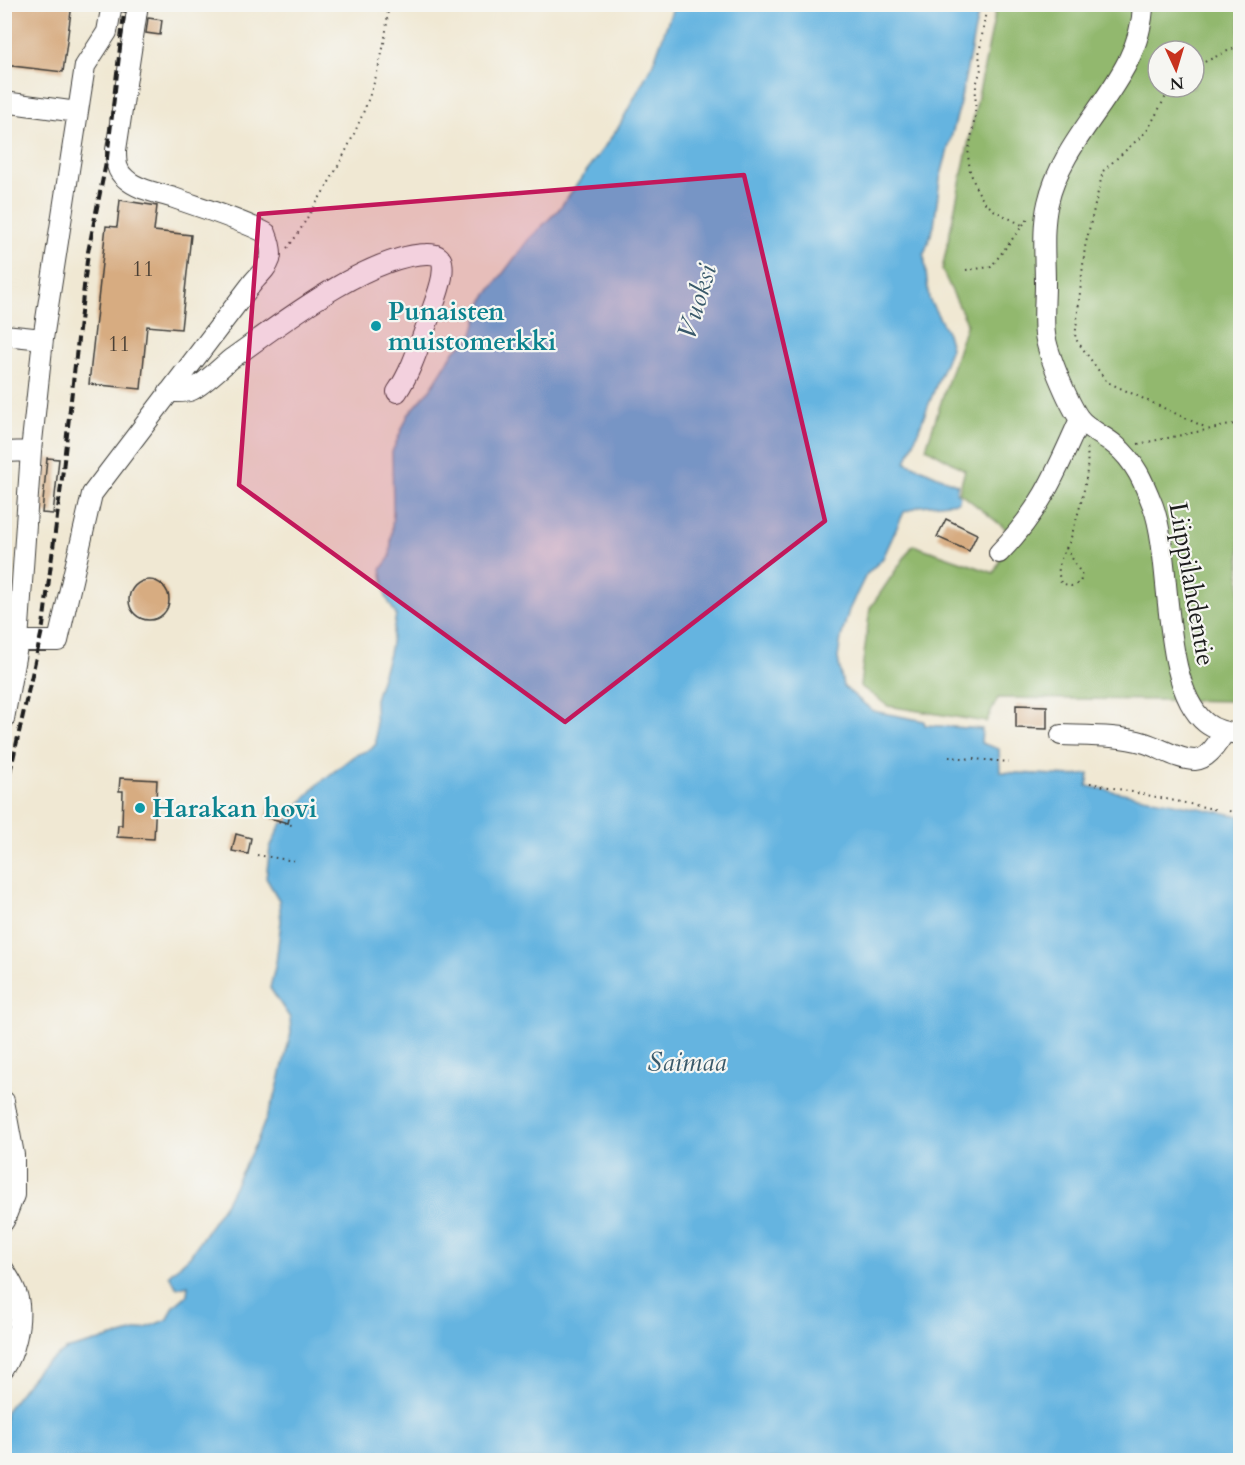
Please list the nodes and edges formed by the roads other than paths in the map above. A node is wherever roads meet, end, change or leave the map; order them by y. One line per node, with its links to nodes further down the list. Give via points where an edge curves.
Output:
1 (112, 4): 5 (street, via 107,32 85,66)
2 (138, 4): 8 (street, via 115,164 121,175 266,233 273,249 269,266)
3 (1143, 4): 10 (street, Liippilahdentie, via 1143,16 1126,64 1061,164 1048,203 1045,335 1059,378)
4 (4, 102): 5 (street)
5 (77, 112): 7 (street)
6 (4, 335): 7 (street)
7 (43, 339): 11 (street)
8 (169, 392): 9 (street, via 191,391 343,284 395,260 434,253 442,262 436,299 407,378); 14 (street, via 92,494 58,641)
9 (397, 392)
10 (1080, 419): 13 (street, via 1049,488 1019,532); 16 (street, Liippilahdentie, via 1117,447 1139,471 1154,509 1181,679 1192,706 1206,724)
11 (31, 451): 12 (street); 14 (street)
12 (4, 452)
13 (999, 553)
14 (18, 641): 15 (street)
15 (4, 719)
16 (1233, 733): 17 (street, via 1210,754 1196,760 1145,743)
17 (1061, 735)
18 (4, 1101): 19 (street, via 14,1155 14,1195)
19 (4, 1221)
20 (4, 1270): 21 (street, via 13,1284)
21 (12, 1307): 22 (street, via 12,1357)
22 (4, 1369)

